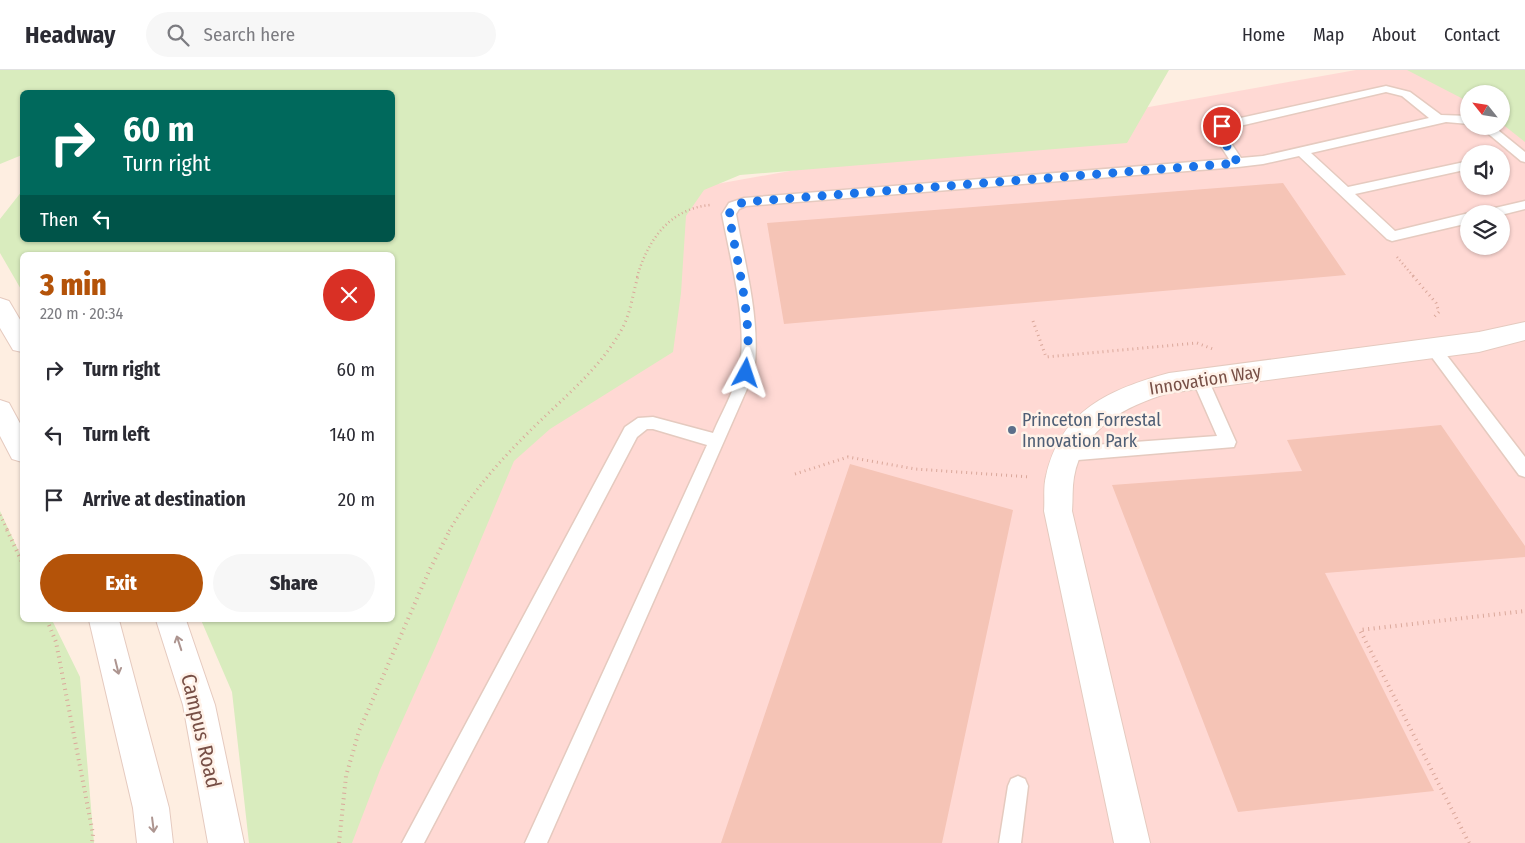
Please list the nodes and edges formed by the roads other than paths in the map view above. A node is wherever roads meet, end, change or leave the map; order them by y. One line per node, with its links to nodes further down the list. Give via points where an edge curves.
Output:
1 (1460, 119): 2 (lane)
2 (1439, 120): 4 (lane); 6 (lane, via 1406,94 1386,89 1222,126 1219,134)
3 (1496, 135): 5 (lane)
4 (1301, 151): 6 (lane); 8 (lane)
5 (1522, 156)
6 (1238, 163): 18 (lane, via 754,201 734,206 729,214 747,326 748,358 746,373)
7 (1460, 166): 8 (lane)
8 (1345, 192): 11 (lane, via 1392,236)
9 (1525, 205): 10 (lane)
10 (1510, 209)
11 (1460, 220)
12 (0, 307): 14 (street)
13 (1525, 331): 15 (street, Innovation Way)
14 (20, 340)
15 (1433, 348): 16 (street, Innovation Way); 21 (lane)
16 (1200, 379): 20 (street, Innovation Way, via 1139,390 1106,406 1082,429); 20 (lane, via 1228,442)
17 (0, 411): 19 (street)
18 (716, 442): 27 (lane, via 653,423 644,423 631,432); 28 (lane)
19 (20, 447)
20 (1066, 454): 30 (street, Innovation Way, via 1060,478 1058,511)
21 (1525, 470)
22 (104, 622): 25 (street, one-way to 25, via 151,808)
23 (172, 622): 26 (street, Campus Road, one-way to 23, via 199,705)
24 (1018, 786): 29 (lane)
25 (155, 843)
26 (226, 843)
27 (413, 843)
28 (536, 843)
29 (1010, 843)
30 (1132, 843)

